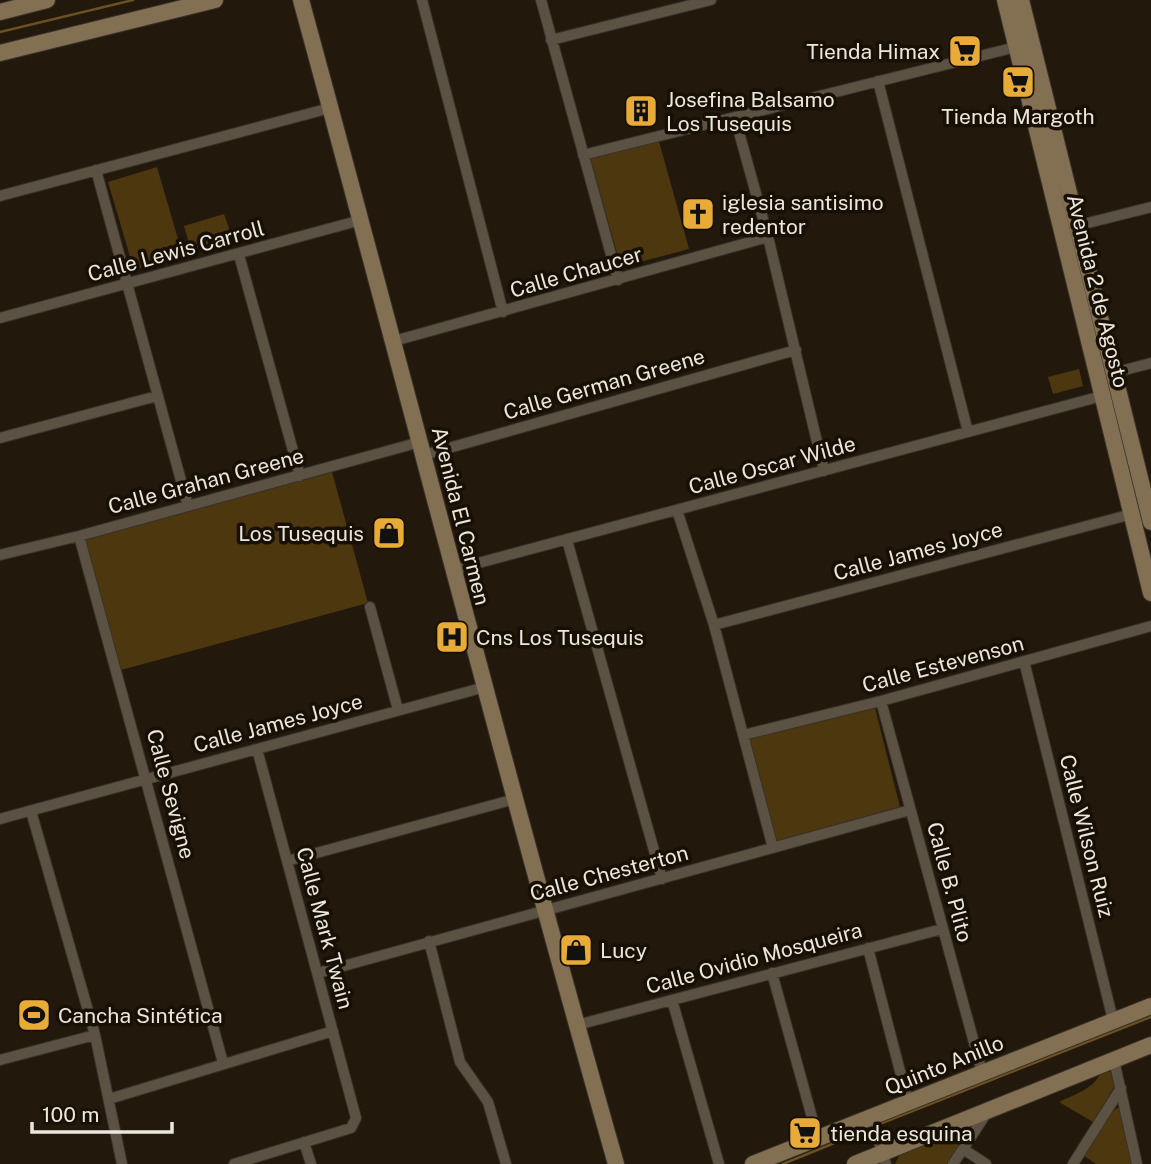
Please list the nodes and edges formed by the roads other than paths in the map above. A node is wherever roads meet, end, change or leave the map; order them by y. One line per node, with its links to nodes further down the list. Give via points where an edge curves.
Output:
1 (47, 0): 9 (street)
2 (215, 0): 12 (street)
3 (301, 0): 14 (street, Avenida El Carmen)
4 (422, 0): 26 (street)
5 (541, 0): 10 (street)
6 (711, 0): 10 (street)
7 (1005, 0): 11 (street, Avenida 2 de Agosto)
8 (1021, 0): 21 (street, Avenida 2 de Agosto)
9 (0, 12)
10 (551, 40): 16 (street)
11 (1016, 47): 13 (street); 33 (street, Avenida 2 de Agosto)
12 (0, 53)
13 (878, 81): 15 (street); 34 (street)
14 (330, 108): 17 (street); 20 (street, Avenida El Carmen)
15 (735, 118): 16 (street); 22 (street)
16 (583, 155): 24 (street)
17 (96, 170): 18 (street); 25 (street)
18 (0, 196)
19 (1151, 207): 21 (street)
20 (361, 220): 23 (street, Calle Lewis Carroll); 28 (street, Avenida El Carmen)
21 (1076, 226): 31 (street, Avenida 2 de Agosto)
22 (768, 237): 24 (street, Calle Chaucer); 29 (street)
23 (239, 255): 25 (street, Calle Lewis Carroll); 39 (street)
24 (618, 280): 26 (street, Calle Chaucer)
25 (127, 285): 27 (street, Calle Lewis Carroll); 32 (street)
26 (503, 312): 28 (street, Calle Chaucer)
27 (0, 318)
28 (394, 341): 36 (street, Avenida El Carmen)
29 (796, 350): 36 (street, Calle German Greene); 38 (street)
30 (1151, 363): 31 (street)
31 (1113, 373): 37 (street, Avenida 2 de Agosto)
32 (157, 396): 35 (street); 40 (street)
33 (1102, 397): 34 (street, Calle Oscar Wilde); 37 (street, Avenida 2 de Agosto)
34 (968, 432): 38 (street, Calle Oscar Wilde)
35 (0, 438)
36 (422, 449): 39 (street, Calle Grahan Greene); 47 (street, Avenida El Carmen)
37 (1125, 454): 42 (street, Avenida 2 de Agosto); 43 (street, Avenida 2 de Agosto)
38 (824, 471): 41 (street, Calle Oscar Wilde)
39 (300, 476): 40 (street, Calle Grahan Greene)
40 (188, 506): 44 (street, Calle Grahan Greene)
41 (677, 510): 45 (street, Calle Oscar Wilde); 50 (street)
42 (1132, 514): 48 (street, Avenida 2 de Agosto); 50 (street, Calle James Joyce)
43 (1151, 522)
44 (79, 536): 46 (street, Calle Grahan Greene); 58 (street, Calle Sevigne)
45 (567, 540): 47 (street, Calle Oscar Wilde); 65 (street)
46 (0, 555)
47 (452, 570): 53 (street, Avenida El Carmen)
48 (1151, 593)
49 (370, 607): 55 (street)
50 (714, 625): 56 (street)
51 (1151, 626): 52 (street, Calle Estevenson)
52 (1024, 662): 54 (street, Calle Estevenson); 74 (street, Calle Wilson Ruiz)
53 (485, 687): 55 (street, Calle James Joyce); 59 (street, Avenida El Carmen)
54 (881, 701): 56 (street, Calle Estevenson); 60 (street, Calle B. Plito)
55 (398, 710): 57 (street, Calle James Joyce)
56 (743, 734): 63 (street)
57 (257, 749): 58 (street, Calle James Joyce); 64 (street, Calle Mark Twain)
58 (147, 779): 61 (street, Calle James Joyce); 81 (street, Calle Sevigne)
59 (516, 799): 64 (street); 66 (street, Avenida El Carmen)
60 (910, 810): 63 (street, Calle Chesterton); 67 (street, Calle B. Plito)
61 (31, 811): 62 (street, Calle James Joyce); 77 (street)
62 (0, 819)
63 (773, 848): 65 (street, Calle Chesterton)
64 (287, 861): 70 (street, Calle Mark Twain)
65 (662, 879): 66 (street, Calle Chesterton)
66 (545, 911): 68 (street, Calle Chesterton); 75 (street, Avenida El Carmen)
67 (942, 929): 69 (street, Calle Ovidio Mosqueira); 82 (street, Calle B. Plito)
68 (429, 941): 70 (street, Calle Chesterton); 95 (street, via 460,1062 488,1102)
69 (868, 948): 71 (street, Calle Ovidio Mosqueira); 85 (street)
70 (318, 973): 76 (street, Calle Mark Twain)
71 (772, 973): 72 (street, Calle Ovidio Mosqueira); 88 (street)
72 (672, 1000): 75 (street, Calle Ovidio Mosqueira); 97 (street)
73 (1151, 1006): 74 (street, Quinto Anillo)
74 (1113, 1020): 82 (street, Quinto Anillo)
75 (577, 1025): 96 (street, Avenida El Carmen)
76 (333, 1031): 81 (street); 89 (street, Calle Mark Twain, via 356,1118 351,1128)
77 (95, 1035): 79 (street); 84 (street)
78 (1151, 1045): 80 (street)
79 (0, 1060)
80 (1114, 1060): 83 (street); 86 (street)
81 (223, 1063): 84 (street)
82 (982, 1072): 85 (street, Quinto Anillo)
83 (1121, 1088): 102 (street); 103 (street)
84 (109, 1099): 92 (street)
85 (908, 1102): 87 (street, Quinto Anillo)
86 (988, 1111): 90 (street); 91 (street)
87 (870, 1118): 88 (street, Quinto Anillo); 91 (street)
88 (818, 1139): 98 (street, Quinto Anillo)
89 (304, 1142): 93 (street); 94 (street)
90 (963, 1149): 100 (street); 101 (street)
91 (884, 1158): 99 (street)
92 (122, 1164)
93 (234, 1164)
94 (311, 1164)
95 (506, 1164)
96 (616, 1164)
97 (719, 1164)
98 (753, 1164)
99 (855, 1164)
100 (953, 1164)
101 (986, 1164)
102 (1073, 1164)
103 (1137, 1164)

